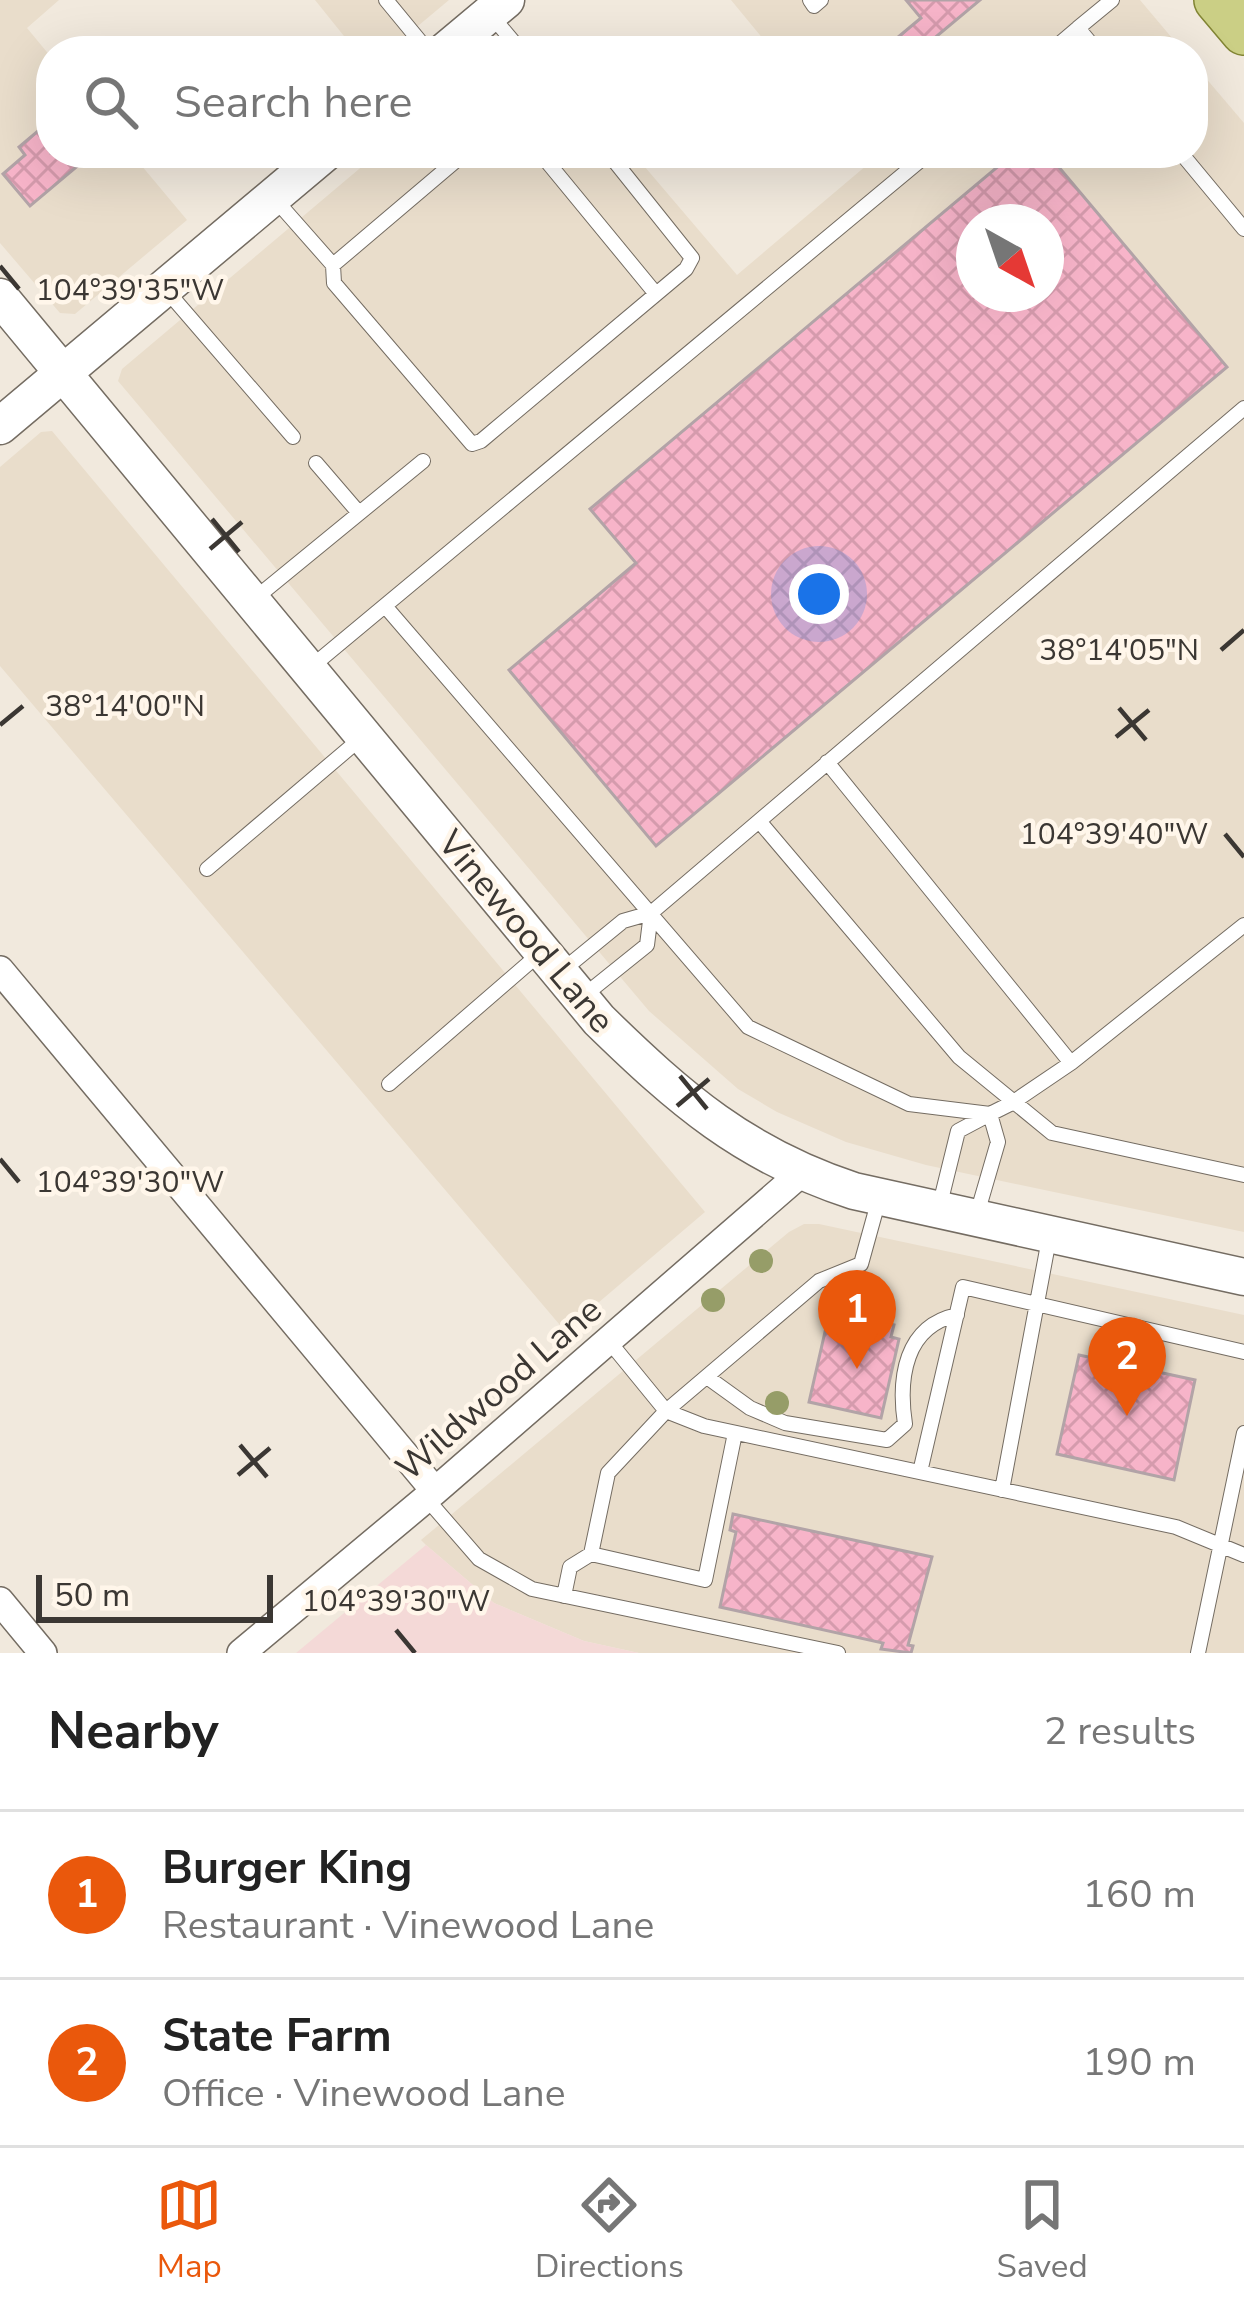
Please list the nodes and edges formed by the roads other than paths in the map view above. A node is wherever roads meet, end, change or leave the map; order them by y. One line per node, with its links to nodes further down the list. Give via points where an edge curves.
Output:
1 (386, 0): 9 (lane)
2 (810, 0): 3 (lane)
3 (821, 0)
4 (1112, 0): 7 (lane)
5 (1217, 0): 8 (main road)
6 (498, 7): 10 (street); 11 (lane)
7 (1078, 28): 12 (lane); 13 (lane)
8 (1244, 32)
9 (428, 36)
10 (462, 36)
11 (513, 36)
12 (1069, 36)
13 (1085, 36)
14 (307, 168): 20 (street)
15 (440, 168): 22 (lane)
16 (552, 168): 24 (lane)
17 (620, 168): 24 (lane, via 692,258)
18 (911, 168): 34 (lane)
19 (1193, 168): 21 (lane)
20 (273, 197): 22 (lane); 23 (street)
21 (1244, 230)
22 (333, 265): 24 (lane, via 334,283 472,444)
23 (165, 289): 26 (street); 29 (lane)
24 (656, 294)
25 (0, 297): 26 (street, Vinewood Lane)
26 (65, 374): 28 (street); 33 (street, Vinewood Lane)
27 (1244, 408): 37 (lane)
28 (0, 426)
29 (293, 437)
30 (423, 461): 32 (lane)
31 (316, 464): 32 (lane)
32 (358, 513): 33 (lane)
33 (252, 601): 35 (street, Vinewood Lane)
34 (385, 606): 35 (lane); 40 (lane)
35 (309, 669): 36 (street, Vinewood Lane)
36 (364, 736): 39 (lane); 43 (street, Vinewood Lane)
37 (827, 762): 38 (lane); 44 (lane)
38 (759, 821): 40 (lane); 46 (lane, via 959,1057)
39 (206, 869)
40 (651, 913): 43 (lane, via 622,921); 43 (lane, via 647,945); 47 (lane, via 748,1028 909,1104)
41 (1244, 925): 44 (lane)
42 (0, 970): 65 (street)
43 (561, 974): 45 (lane); 48 (street, Vinewood Lane, via 669,1088)
44 (1071, 1063): 46 (lane)
45 (388, 1084)
46 (1012, 1103): 47 (lane); 49 (lane, via 1052,1133)
47 (989, 1114): 51 (lane, via 958,1131); 52 (lane, via 998,1142)
48 (800, 1174): 50 (street, Vinewood Lane); 57 (street, Wildwood Lane)
49 (1244, 1175)
50 (880, 1197): 51 (street, Vinewood Lane); 59 (lane, via 861,1264 819,1281)
51 (939, 1210): 52 (street, Vinewood Lane)
52 (976, 1219): 53 (street, Vinewood Lane)
53 (1050, 1234): 54 (street, Vinewood Lane); 55 (lane)
54 (1244, 1277)
55 (1036, 1304): 56 (lane, via 963,1287); 58 (lane); 64 (lane)
56 (957, 1315): 59 (lane, via 938,1319 909,1351 905,1424 887,1440 785,1423); 63 (lane)
57 (608, 1340): 60 (lane); 65 (street, Wildwood Lane)
58 (1244, 1352)
59 (707, 1377): 60 (lane)
60 (666, 1412): 62 (lane); 67 (lane, via 608,1473)
61 (1244, 1432): 66 (lane)
62 (735, 1433): 63 (lane); 67 (lane, via 705,1580)
63 (920, 1472): 64 (lane)
64 (1002, 1490): 66 (lane)
65 (431, 1494): 69 (lane, via 479,1559 532,1589); 72 (street, Wildwood Lane)
66 (1221, 1544): 68 (lane); 74 (lane)
67 (591, 1554): 69 (lane, via 570,1567)
68 (1244, 1556)
69 (564, 1595): 73 (lane)
70 (0, 1601): 71 (street)
71 (44, 1653)
72 (241, 1653)
73 (838, 1653)
74 (1198, 1653)

